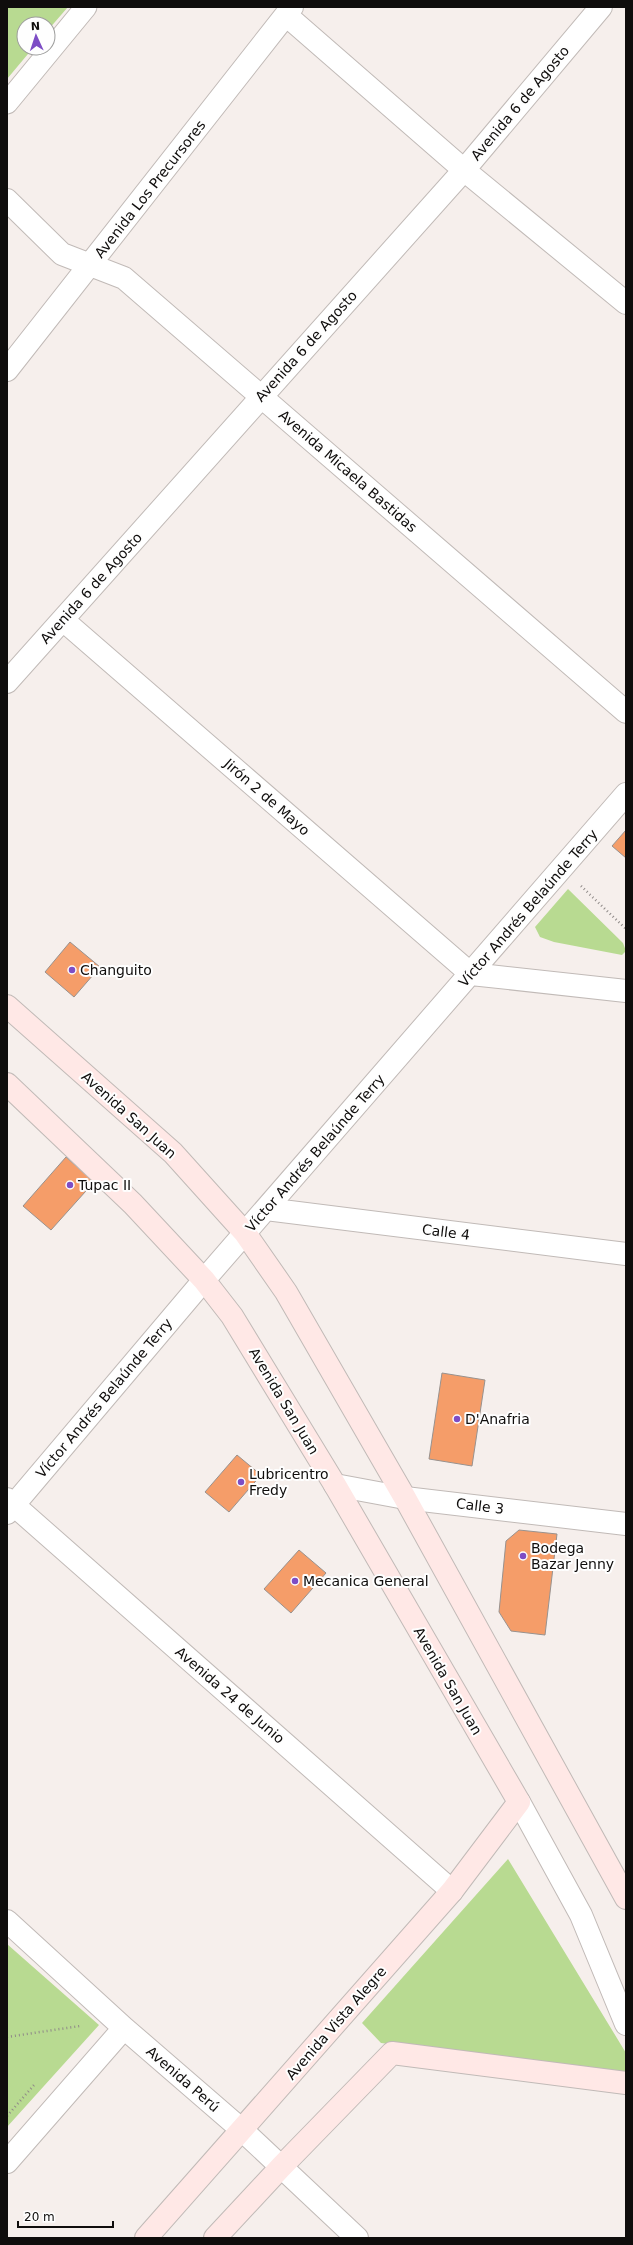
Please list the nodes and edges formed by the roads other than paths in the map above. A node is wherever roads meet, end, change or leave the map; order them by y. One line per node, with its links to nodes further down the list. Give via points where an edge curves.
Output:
1 (86, 7): 4 (street)
2 (601, 7): 5 (street, Avenida 6 de Agosto)
3 (289, 11): 5 (street); 7 (street, Avenida Los Precursores)
4 (7, 103)
5 (464, 170): 8 (street); 10 (street, Avenida 6 de Agosto)
6 (7, 200): 7 (street, Avenida Micaela Bastidas, via 62,254)
7 (90, 266): 9 (street, Avenida Los Precursores); 10 (street, Avenida Micaela Bastidas, via 124,278)
8 (626, 303)
9 (7, 370)
10 (261, 396): 11 (street, Avenida 6 de Agosto); 13 (street, Avenida Micaela Bastidas)
11 (63, 620): 12 (street, Avenida 6 de Agosto); 15 (street, Jirón 2 de Mayo)
12 (7, 682)
13 (626, 712)
14 (626, 794): 15 (street, Víctor Andrés Belaúnde Terry)
15 (471, 974): 16 (street); 19 (street, Víctor Andrés Belaúnde Terry)
16 (626, 991)
17 (7, 1006): 20 (main road, Avenida San Juan, via 173,1153)
18 (7, 1084): 22 (main road, Avenida San Juan, via 133,1204)
19 (266, 1209): 20 (street, Víctor Andrés Belaúnde Terry); 21 (street, Calle 4)
20 (245, 1233): 22 (street, Víctor Andrés Belaúnde Terry); 24 (main road, Avenida San Juan, via 286,1292)
21 (626, 1254)
22 (204, 1280): 23 (main road, Avenida San Juan, via 232,1316); 25 (street, Víctor Andrés Belaúnde Terry)
23 (335, 1485): 24 (street, Calle 3); 27 (main road, Avenida San Juan)
24 (405, 1498): 26 (street, Calle 3); 29 (main road, Avenida San Juan)
25 (9, 1506): 28 (street, Avenida 24 de Junio)
26 (626, 1524)
27 (518, 1802): 28 (main road, Avenida Vista Alegre); 31 (street, Avenida San Juan, via 580,1916)
28 (452, 1891): 34 (main road, Avenida Vista Alegre)
29 (626, 1898)
30 (7, 1921): 32 (street, Avenida Perú)
31 (626, 2024)
32 (124, 2028): 34 (street, Avenida Perú); 35 (street)
33 (626, 2083): 36 (main road, via 392,2054)
34 (242, 2130): 36 (street, Avenida Perú); 37 (main road, Avenida Vista Alegre)
35 (7, 2162)
36 (281, 2167): 38 (main road); 39 (street, Avenida Perú)
37 (146, 2238)
38 (216, 2238)
39 (356, 2238)

